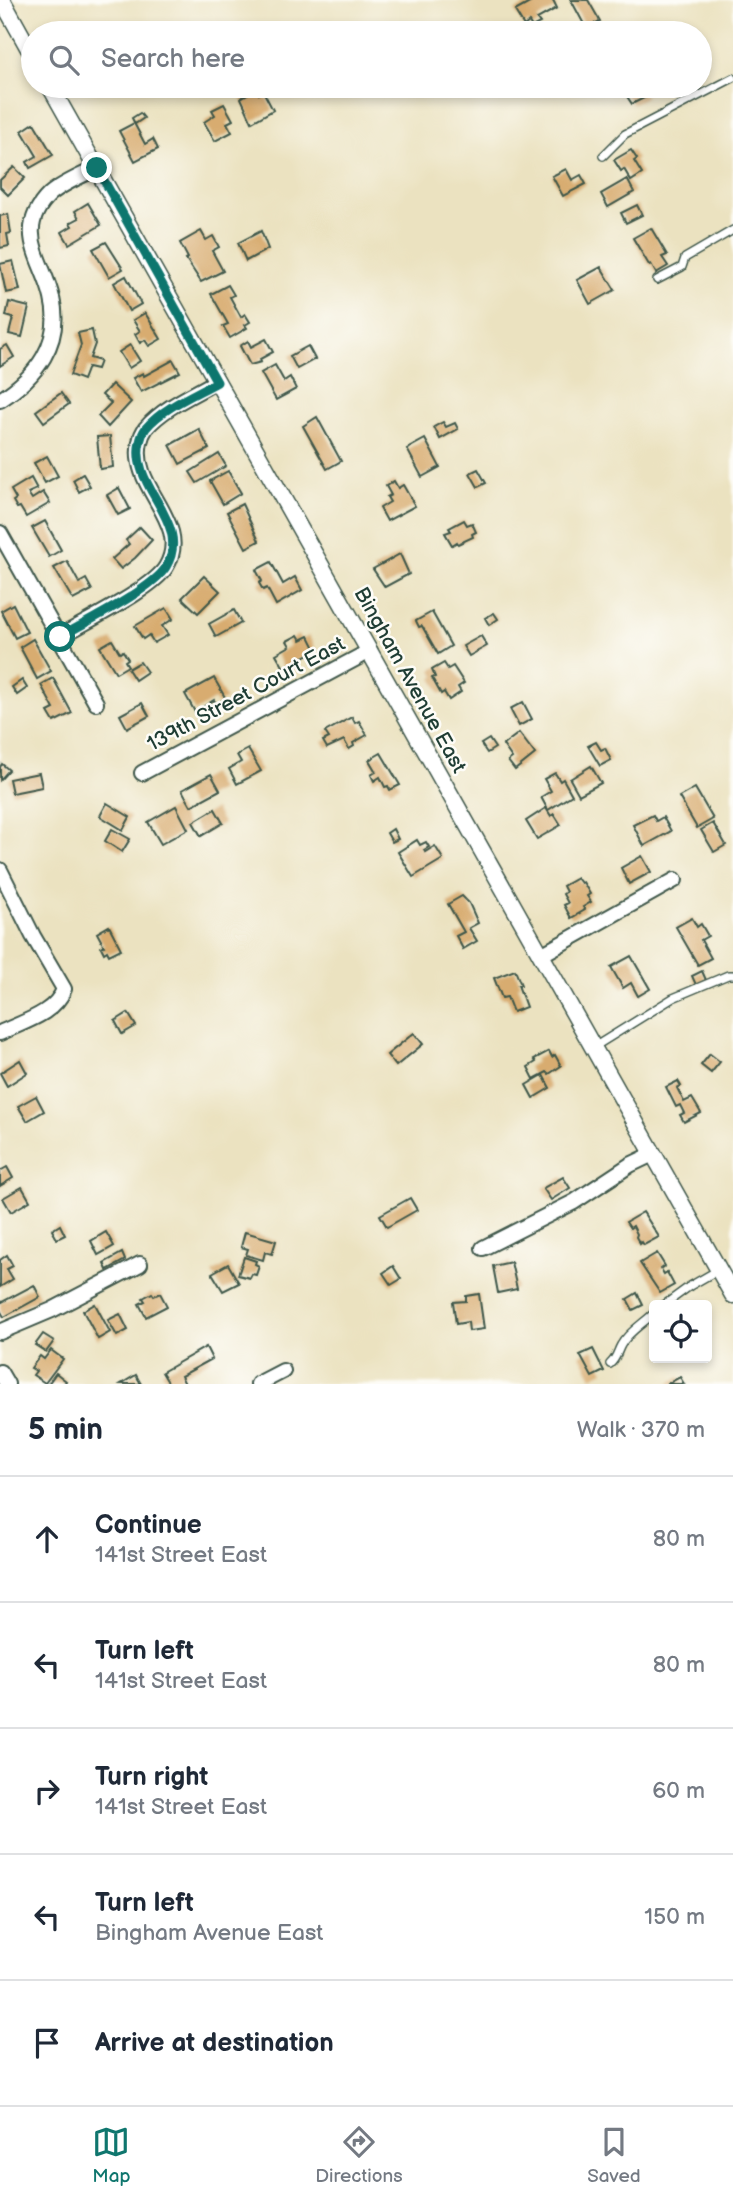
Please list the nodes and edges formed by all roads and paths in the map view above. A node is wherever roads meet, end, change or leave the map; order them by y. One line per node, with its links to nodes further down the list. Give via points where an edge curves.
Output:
1 (2, 0): 2 (street)
2 (21, 34)
3 (733, 78): 4 (lane)
4 (712, 89)
5 (57, 98): 8 (street, Bingham Avenue East)
6 (695, 98): 7 (lane, via 625,135)
7 (603, 156)
8 (97, 168): 11 (street, Bingham Avenue East); 12 (street, via 61,186 38,211 32,242 52,297 54,331 37,368 24,384)
9 (733, 230): 10 (lane)
10 (657, 280)
11 (217, 382): 14 (street, via 166,410 146,428 139,445 143,477 171,531 171,554 165,569 138,591); 15 (street, Bingham Avenue East)
12 (0, 400)
13 (0, 533): 14 (street)
14 (60, 637): 16 (street)
15 (370, 652): 17 (street, 139th Street Court East); 20 (street, Bingham Avenue East)
16 (96, 703)
17 (142, 773)
18 (0, 870): 22 (street, via 64,989 50,1009)
19 (675, 880): 20 (street)
20 (541, 955): 23 (street, Bingham Avenue East)
21 (733, 975): 23 (lane, via 673,999)
22 (0, 1033)
23 (594, 1048): 24 (street, Bingham Avenue East)
24 (653, 1154): 25 (street, via 574,1202); 27 (street, Bingham Avenue East)
25 (483, 1248)
26 (140, 1264): 31 (street)
27 (718, 1269): 28 (street, Bingham Avenue East); 29 (lane)
28 (733, 1295)
29 (671, 1300)
30 (649, 1318): 32 (lane, via 625,1340)
31 (0, 1332)
32 (611, 1364)
33 (283, 1371): 36 (street)
34 (0, 1372): 35 (street)
35 (7, 1384)
36 (258, 1384)

